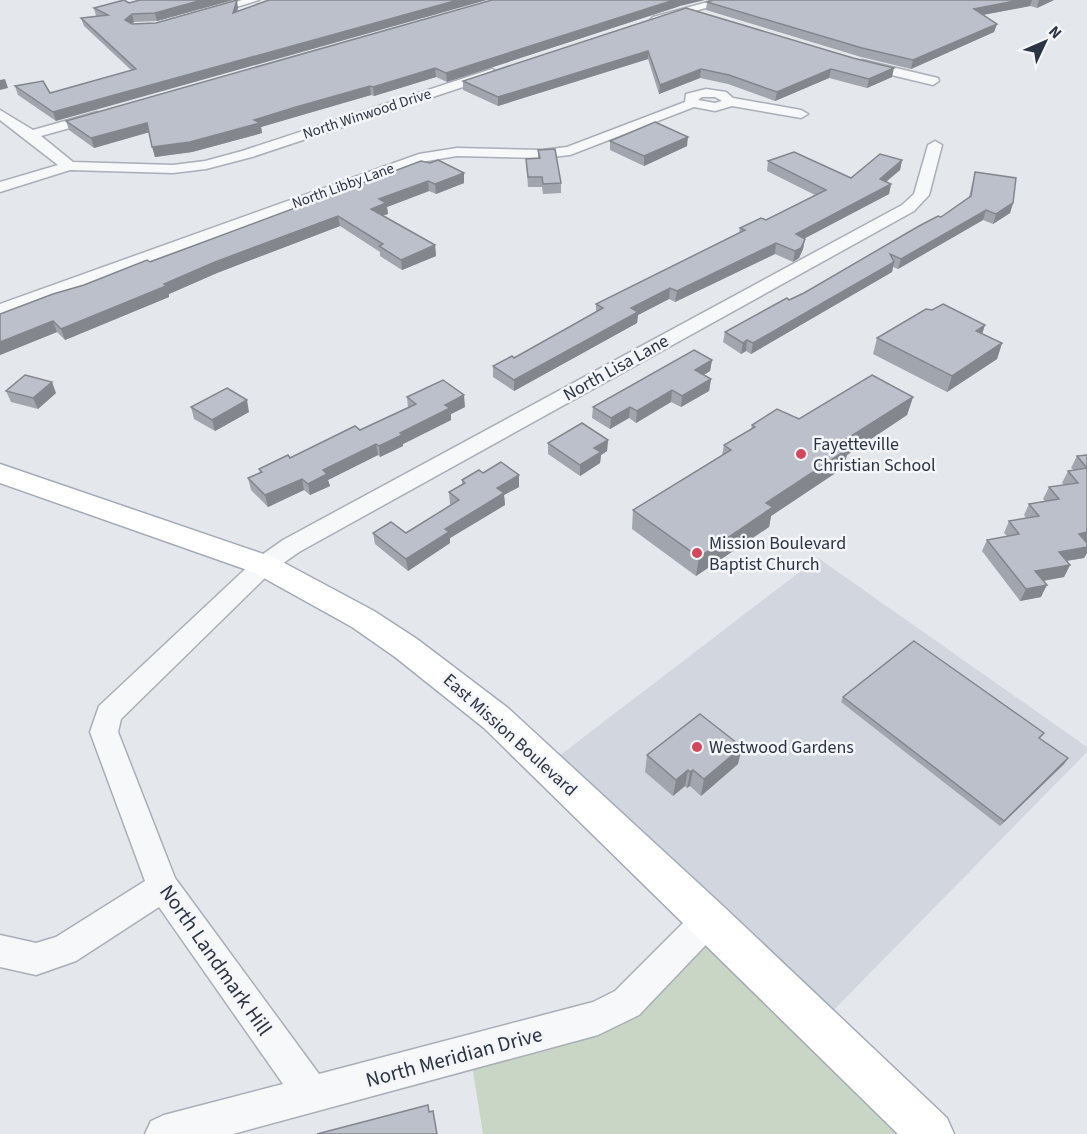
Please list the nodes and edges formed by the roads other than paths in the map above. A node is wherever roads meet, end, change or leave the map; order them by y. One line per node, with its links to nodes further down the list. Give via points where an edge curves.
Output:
1 (254, 0): 4 (street)
2 (728, 0): 3 (street)
3 (685, 10): 5 (street); 6 (street)
4 (199, 15)
5 (714, 19)
6 (640, 24)
7 (844, 59): 9 (street)
8 (505, 69): 15 (street, North Winwood Drive, via 206,165 173,170)
9 (933, 81)
10 (110, 112): 13 (street)
11 (0, 114): 13 (street)
12 (801, 114): 17 (street, North Libby Lane, via 729,101 715,107 693,104 570,151 457,152 424,157)
13 (31, 135): 15 (street)
14 (935, 145): 19 (street, North Lisa Lane, via 921,195 908,208 302,540)
15 (69, 166): 16 (street, North Winwood Drive)
16 (0, 187)
17 (0, 310)
18 (0, 473): 19 (main road, East Mission Boulevard)
19 (264, 566): 20 (street, North Landmark Hill, via 109,714 104,732); 21 (main road, East Mission Boulevard, via 363,620 449,680 496,718)
20 (163, 887): 22 (street, via 64,950 36,959); 23 (street, North Landmark Hill)
21 (708, 919): 23 (street, North Meridian Drive, via 627,1003 598,1018); 25 (main road, East Mission Boulevard)
22 (0, 951)
23 (312, 1095): 24 (street, North Meridian Drive)
24 (164, 1134)
25 (931, 1134)

